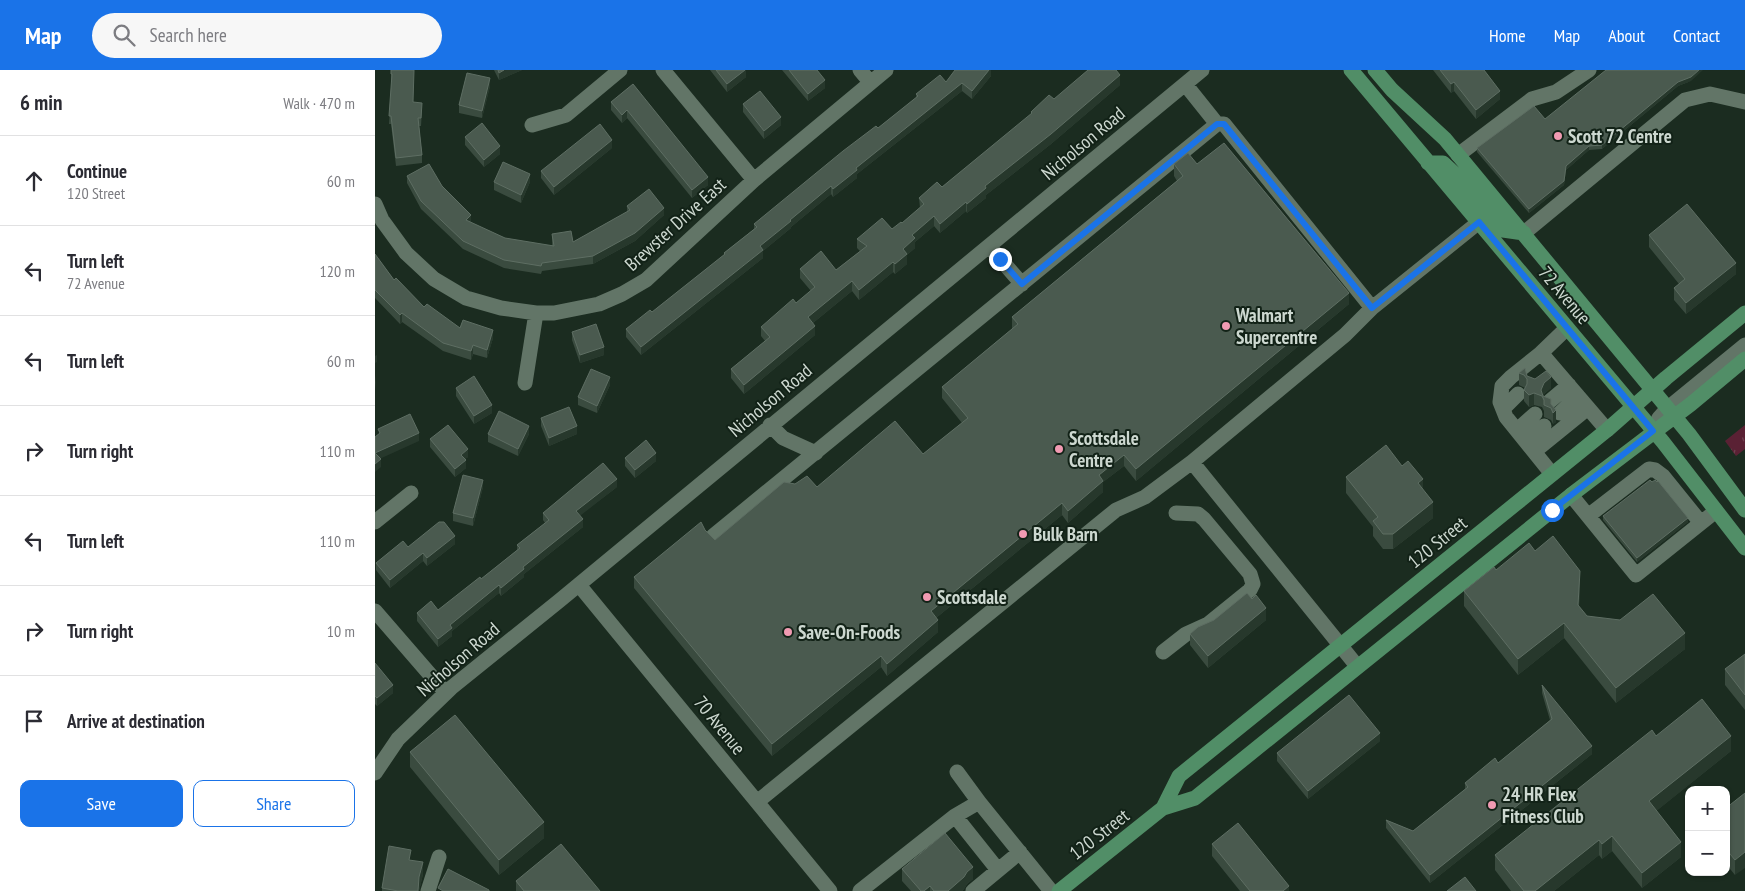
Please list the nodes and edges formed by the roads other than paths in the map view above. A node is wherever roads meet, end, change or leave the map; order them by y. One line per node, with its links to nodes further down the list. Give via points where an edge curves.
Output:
1 (620, 70): 13 (street, via 566,115)
2 (663, 70): 16 (street)
3 (860, 70): 9 (street)
4 (886, 70): 9 (street, Brewster Drive East)
5 (1202, 70): 10 (street, Nicholson Road)
6 (1351, 70): 15 (main road, 72 Avenue)
7 (1375, 70): 14 (main road, 72 Avenue, via 1391,90)
8 (1589, 70): 14 (street, via 1556,92 1532,99)
9 (870, 82): 16 (street, Brewster Drive East)
10 (1185, 84): 12 (street); 20 (street, Nicholson Road)
11 (1745, 102): 19 (street, via 1710,94 1685,100)
12 (1217, 124): 21 (street); 22 (street, via 1224,124)
13 (533, 125)
14 (1458, 155): 19 (main road, 72 Avenue)
15 (1428, 163): 18 (main road, 72 Avenue); 19 (main road, via 1443,164 1458,177 1503,230)
16 (754, 180): 23 (street, Brewster Drive East, via 645,280 599,304 554,313)
17 (375, 204): 23 (street, Brewster Drive East, via 382,220 406,253 434,279 466,298)
18 (1479, 222): 22 (street); 25 (main road, 72 Avenue)
19 (1524, 233): 32 (main road, 72 Avenue)
20 (989, 246): 21 (street); 42 (street, Nicholson Road)
21 (1022, 284): 46 (street)
22 (1372, 308): 47 (street, via 1345,335)
23 (536, 313): 31 (street)
24 (1745, 313): 32 (main road, 120 Street)
25 (1567, 328): 27 (street); 36 (main road, 72 Avenue)
26 (1745, 345): 39 (street)
27 (1541, 353): 29 (street); 38 (street, via 1502,386 1500,402)
28 (1745, 359): 39 (main road, 120 Street, via 1691,404)
29 (1552, 366): 30 (street); 33 (street)
30 (1540, 376)
31 (525, 383)
32 (1653, 390): 36 (main road, 120 Street); 39 (main road, 72 Avenue)
33 (1573, 391): 35 (street); 37 (street); 40 (street)
34 (1518, 394): 38 (street)
35 (1550, 401)
36 (1633, 407): 43 (main road, 120 Street); 44 (main road, 72 Avenue)
37 (1588, 408): 43 (street); 45 (street)
38 (1503, 410): 45 (street, via 1505,417)
39 (1671, 412): 44 (main road, 120 Street); 51 (main road, 72 Avenue)
40 (1560, 413)
41 (1540, 420): 45 (street)
42 (771, 425): 46 (street, via 783,438); 59 (street, Nicholson Road)
43 (1607, 430): 48 (main road, 120 Street)
44 (1653, 431): 50 (main road, 120 Street); 52 (main road, 72 Avenue)
45 (1526, 441): 48 (street)
46 (816, 453): 57 (street)
47 (1192, 462): 61 (street); 67 (street, via 1145,497 1115,510)
48 (1552, 474): 61 (main road, 120 Street)
49 (411, 493): 55 (street)
50 (1571, 495): 54 (street); 63 (main road, 120 Street)
51 (1745, 510)
52 (1716, 511): 56 (street); 58 (main road, 72 Avenue)
53 (1176, 513): 62 (street, via 1198,514 1204,519 1250,574 1253,584 1208,624 1186,634)
54 (1588, 516): 56 (street, via 1649,470 1655,470); 56 (street, via 1636,575)
55 (375, 522)
56 (1701, 523)
57 (713, 536)
58 (1745, 548)
59 (579, 585): 64 (street, Nicholson Road); 67 (street, 70 Avenue)
60 (375, 612): 64 (street)
61 (1340, 645): 63 (street); 69 (main road, 120 Street, via 1179,776)
62 (1163, 652)
63 (1357, 666): 69 (main road, 120 Street, via 1195,798)
64 (446, 694): 66 (street, Nicholson Road, via 399,739)
65 (957, 772): 68 (street)
66 (375, 773)
67 (757, 802): 74 (street, 70 Avenue)
68 (979, 802): 70 (street); 71 (street)
69 (1163, 808): 79 (main road, 120 Street)
70 (957, 819): 73 (street); 76 (street)
71 (1020, 852): 73 (street); 78 (street)
72 (439, 857): 75 (street)
73 (998, 870): 77 (street)
74 (826, 890)
75 (429, 891)
76 (860, 891)
77 (973, 891)
78 (1051, 891)
79 (1059, 891)

